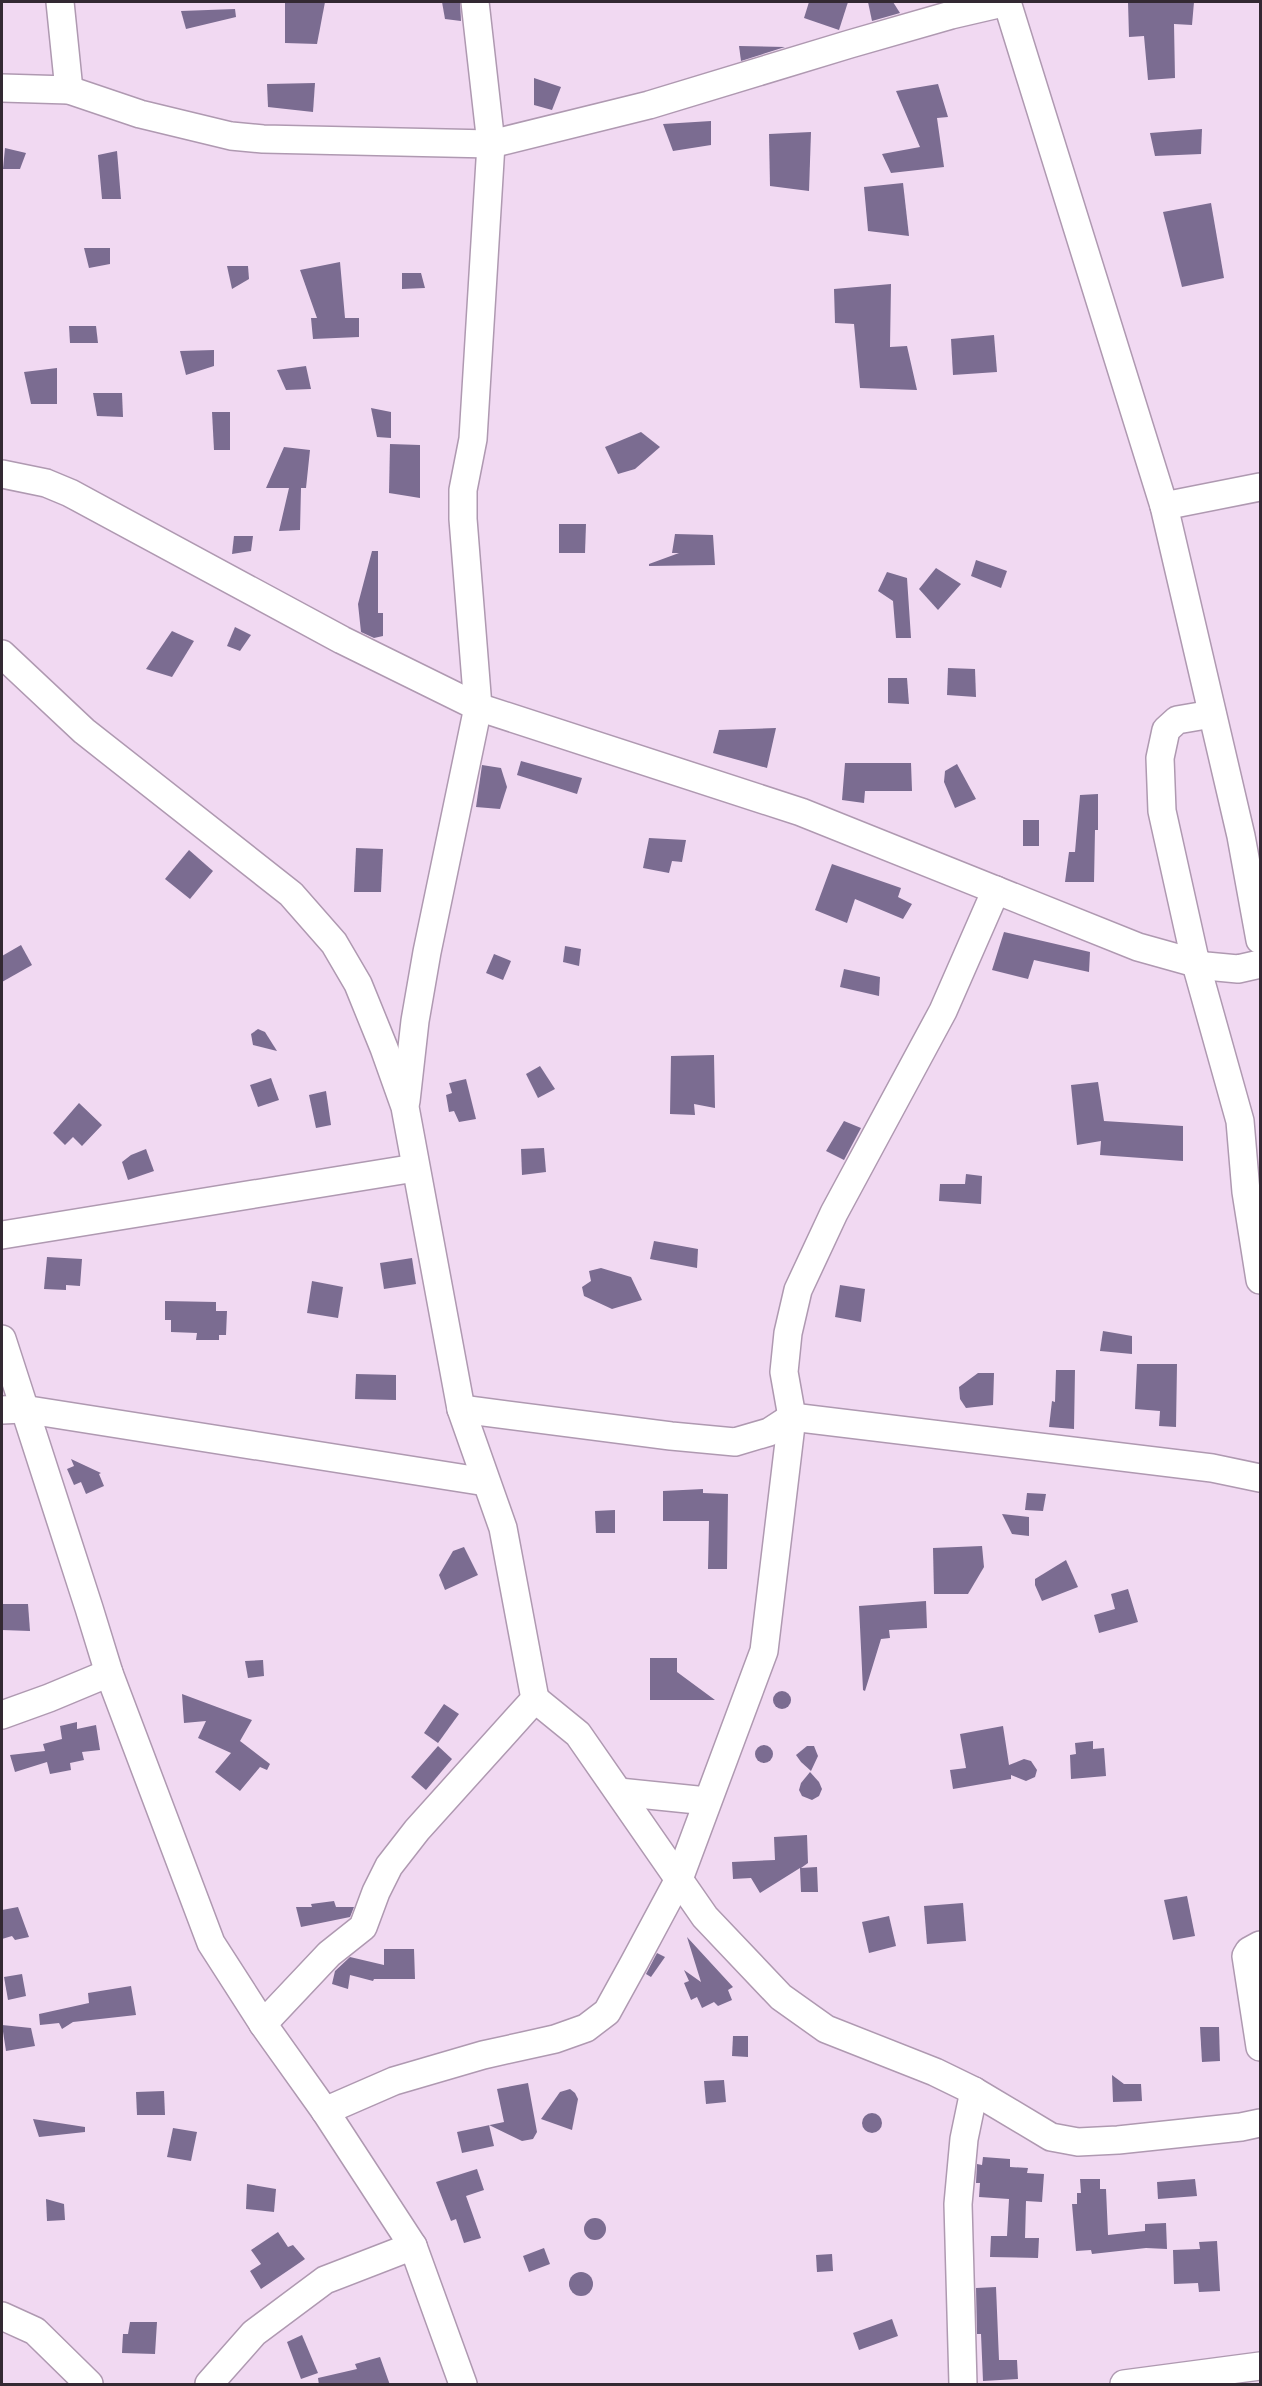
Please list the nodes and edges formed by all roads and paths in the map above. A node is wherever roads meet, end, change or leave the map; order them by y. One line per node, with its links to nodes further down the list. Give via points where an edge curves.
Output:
1 (60, 2): 5 (street)
2 (475, 2): 6 (street)
3 (1007, 2): 6 (street, via 649,105); 9 (street)
4 (2, 88): 5 (street)
5 (69, 90): 6 (street, via 140,114 231,136)
6 (490, 144): 11 (street, via 473,440 463,500)
7 (2, 474): 11 (street, via 46,483 70,493 342,640)
8 (1260, 487): 9 (street)
9 (1164, 506): 12 (street)
10 (2, 654): 17 (street, via 84,731 291,894 334,943 358,984)
11 (478, 707): 13 (street, via 801,812); 17 (street, via 427,952)
12 (1212, 714): 14 (street, via 1241,836); 15 (street, via 1177,720 1166,730 1160,758 1162,811)
13 (996, 890): 15 (street, via 1138,947); 24 (street, via 943,1011 834,1213 798,1290 784,1372)
14 (1260, 940)
15 (1196, 964): 16 (street, via 1238,969); 20 (street, via 1240,1121)
16 (1260, 964)
17 (405, 1107): 18 (street)
18 (415, 1168): 19 (street); 22 (street)
19 (2, 1235)
20 (1260, 1280)
21 (2, 1339): 23 (street)
22 (461, 1409): 24 (street, via 735,1442 769,1432); 26 (street)
23 (12, 1410): 26 (street); 27 (street, via 89,1608)
24 (792, 1417): 25 (street, via 1201,1467); 31 (street, via 764,1651)
25 (1260, 1478)
26 (486, 1482): 28 (street, via 503,1528)
27 (109, 1673): 29 (street); 34 (street, via 211,1943)
28 (535, 1699): 30 (street, via 578,1734); 34 (street, via 396,1857 376,1892 363,1927 329,1954)
29 (2, 1715)
30 (619, 1792): 31 (street); 32 (street)
31 (707, 1801): 32 (street)
32 (679, 1879): 36 (street, via 705,1917 781,1997 826,2029); 37 (street, via 607,2012 586,2028 394,2080)
33 (1260, 1945): 35 (street, via 1246,1956)
34 (263, 2024): 37 (street)
35 (1260, 2047)
36 (974, 2091): 38 (street, via 1051,2137 1078,2142); 46 (street, via 964,2139 958,2204)
37 (324, 2111): 39 (street)
38 (1260, 2122)
39 (413, 2246): 44 (street, via 325,2280 254,2333); 45 (street)
40 (2, 2316): 43 (street, via 35,2331)
41 (1245, 2374): 42 (street)
42 (1151, 2384): 47 (street)
43 (89, 2385)
44 (209, 2385)
45 (463, 2385)
46 (963, 2385)
47 (1124, 2385)

